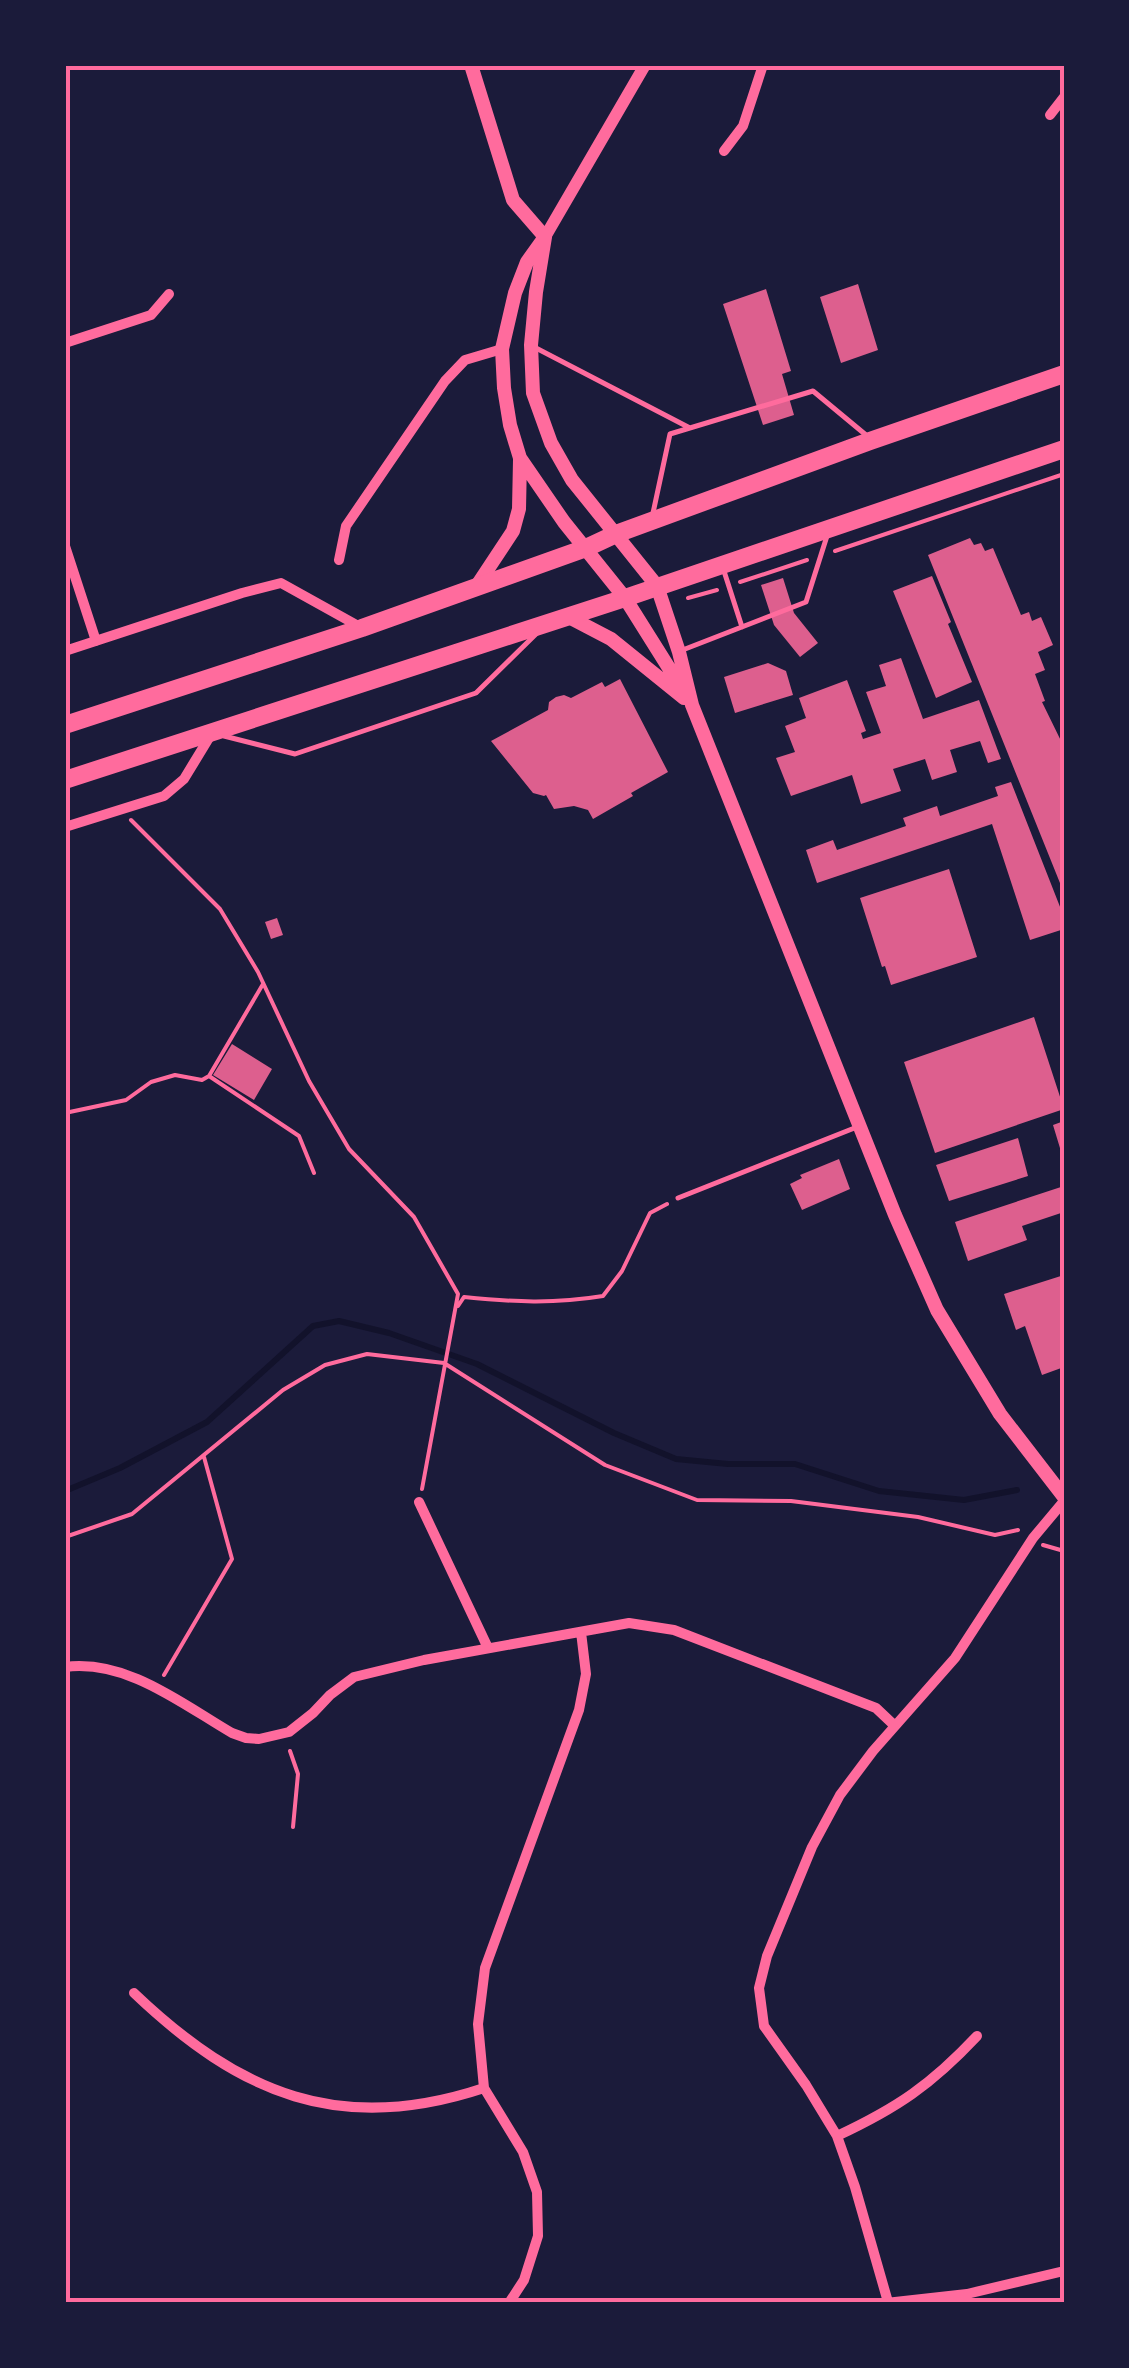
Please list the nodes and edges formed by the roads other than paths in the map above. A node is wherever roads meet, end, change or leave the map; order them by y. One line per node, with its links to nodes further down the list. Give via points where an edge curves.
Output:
1 (471, 65): 7 (main road, via 513,200)
2 (645, 65): 7 (street)
3 (763, 65): 6 (street, via 743,126)
4 (1064, 97): 5 (street)
5 (1050, 115)
6 (724, 151)
7 (545, 237): 10 (main road); 11 (main road, via 514,294)
8 (169, 294): 9 (street, via 152,315)
9 (65, 343)
10 (531, 346): 11 (main road); 13 (lane); 19 (main road, via 533,394 551,443)
11 (502, 349): 16 (main road); 22 (street, via 465,360 445,380 346,526)
12 (1064, 374): 14 (highway)
13 (690, 428): 14 (lane, via 813,391); 17 (lane, via 670,434)
14 (872, 440): 17 (highway)
15 (1064, 449): 18 (highway)
16 (520, 458): 21 (main road); 25 (main road, via 513,531)
17 (652, 521): 19 (highway)
18 (829, 528): 23 (highway); 28 (lane, via 806,602)
19 (616, 534): 21 (highway); 24 (main road)
20 (65, 546): 30 (street)
21 (586, 548): 25 (highway); 26 (main road)
22 (339, 560)
23 (722, 565): 24 (highway); 28 (lane)
24 (656, 586): 26 (highway); 32 (main road)
25 (476, 587): 29 (highway)
26 (625, 598): 27 (highway); 33 (main road)
27 (558, 619): 33 (main road, via 611,639); 35 (highway); 35 (lane, via 476,693 295,754)
28 (742, 627): 32 (lane)
29 (362, 628): 30 (street, via 281,583); 34 (highway)
30 (96, 641): 31 (street)
31 (65, 651)
32 (679, 652): 33 (main road)
33 (692, 705): 38 (main road)
34 (65, 724)
35 (212, 732): 36 (highway); 37 (street, via 184,779 164,796)
36 (65, 780)
37 (65, 827)
38 (859, 1126): 39 (lane); 40 (main road, via 936,1310 1000,1414)
39 (678, 1198)
40 (1064, 1499): 45 (street, via 955,1658)
41 (420, 1502): 43 (street)
42 (582, 1632): 43 (street); 45 (street, via 628,1623 674,1630 876,1708); 48 (street, via 586,1674 580,1710 485,1968 478,2024)
43 (488, 1648): 44 (street, via 354,1677 288,1732 259,1739 232,1733 132,1676)
44 (65, 1667)
45 (894, 1726): 49 (street, via 840,1795 812,1848 759,1988 764,2026)
46 (134, 1993): 48 (street, via 208,2055 302,2100 398,2107)
47 (976, 2036): 49 (street, via 920,2090)
48 (484, 2088): 52 (street, via 523,2152 537,2192 538,2236)
49 (837, 2136): 53 (street)
50 (1064, 2271): 51 (street)
51 (968, 2298): 53 (street)
52 (509, 2303)
53 (887, 2303)

